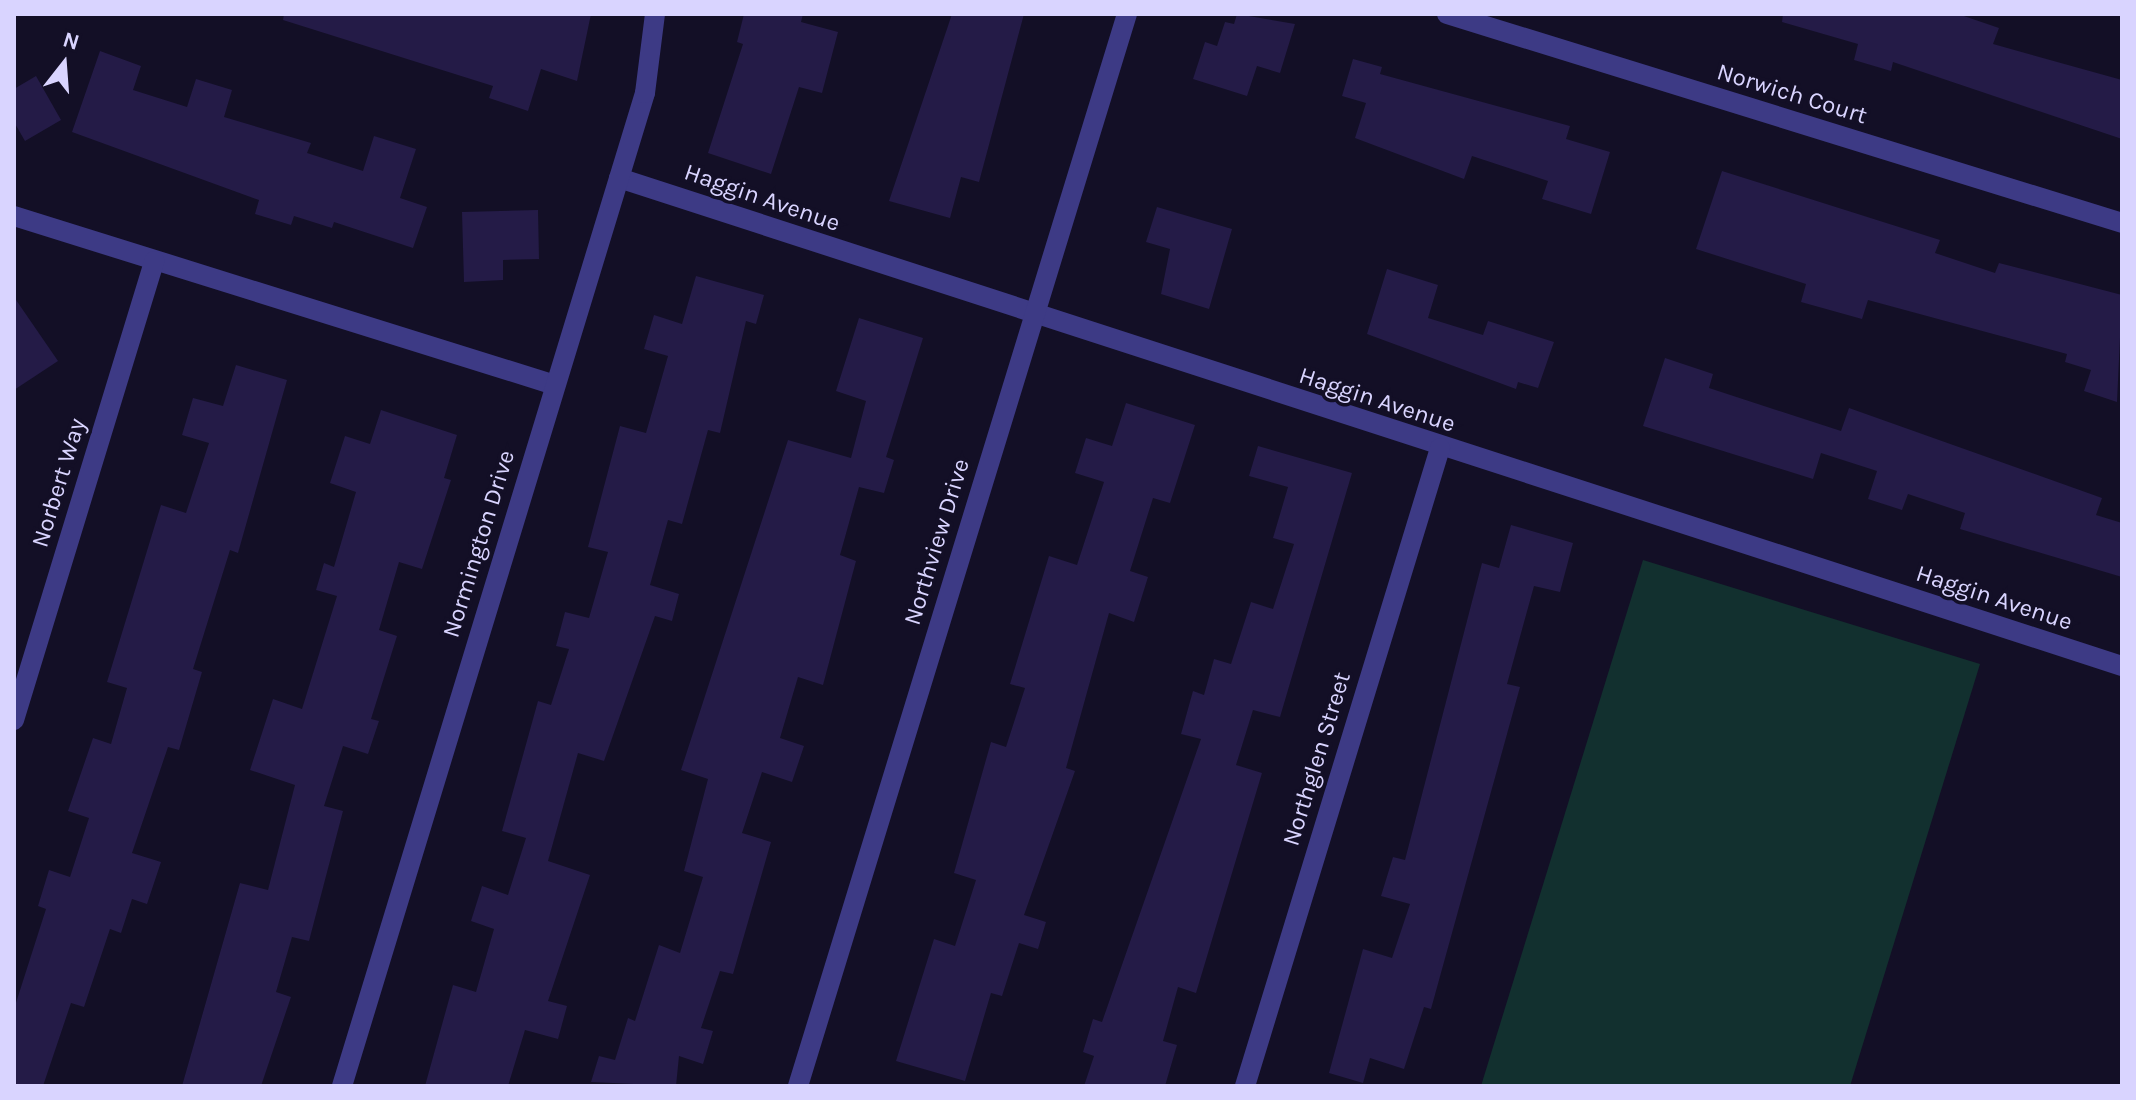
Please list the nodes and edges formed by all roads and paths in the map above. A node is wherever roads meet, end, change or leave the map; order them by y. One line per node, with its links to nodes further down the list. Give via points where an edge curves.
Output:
1 (655, 14): 4 (street, Normington Drive, via 645,93)
2 (1127, 14): 8 (street, Northview Drive)
3 (1447, 14): 6 (street, Norwich Court)
4 (619, 178): 8 (street, Haggin Avenue); 9 (street, Normington Drive)
5 (14, 216): 7 (street)
6 (2122, 223)
7 (154, 261): 9 (street); 12 (street, Norbert Way)
8 (1034, 317): 10 (street, Haggin Avenue); 14 (street, Northview Drive)
9 (555, 385): 13 (street, Normington Drive)
10 (1440, 448): 11 (street, Haggin Avenue); 15 (street, Northglen Street)
11 (2122, 666)
12 (14, 720)
13 (342, 1086)
14 (798, 1086)
15 (1245, 1086)

